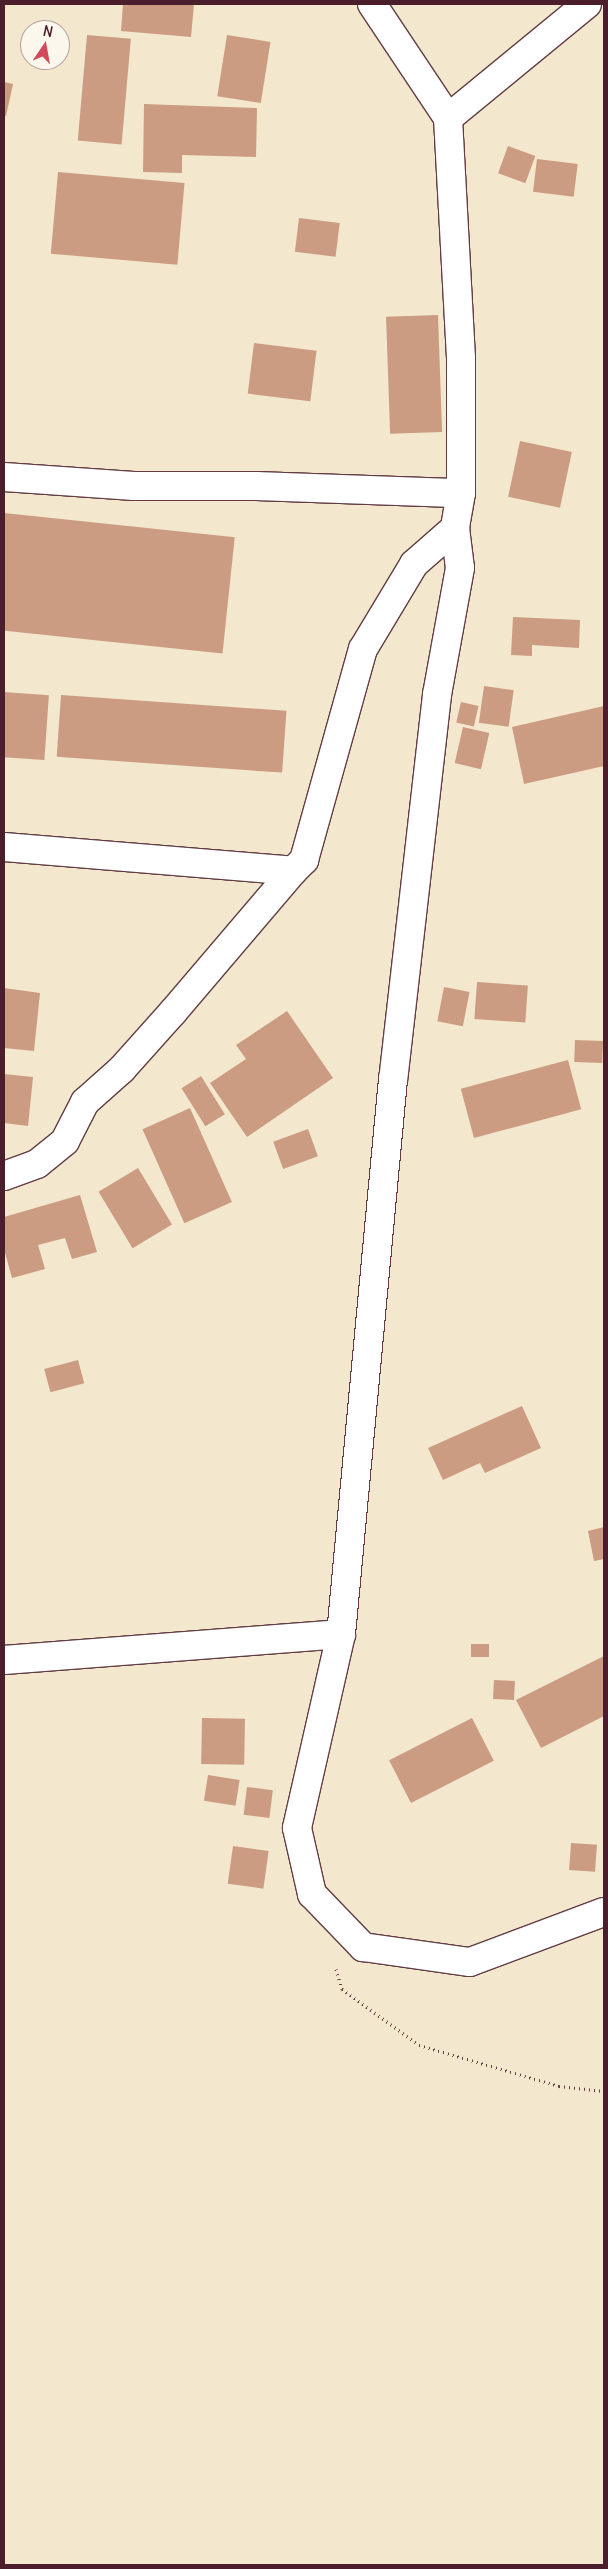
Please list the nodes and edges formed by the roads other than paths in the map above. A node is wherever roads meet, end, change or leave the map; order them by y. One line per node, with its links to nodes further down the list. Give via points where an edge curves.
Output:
1 (372, 4): 3 (street)
2 (587, 4): 3 (street)
3 (448, 118): 5 (street, via 461,358)
4 (4, 477): 5 (street, via 134,486 256,486)
5 (461, 493): 6 (street)
6 (455, 528): 8 (street, via 414,564 363,649 304,860); 10 (street, via 460,568 437,695 393,1079)
7 (4, 847): 8 (street)
8 (294, 871): 9 (street, via 122,1069 85,1102 65,1142 37,1164)
9 (4, 1176)
10 (341, 1634): 11 (street); 12 (street, via 297,1828 312,1894 363,1947 470,1962)
11 (4, 1660)
12 (604, 1912)

